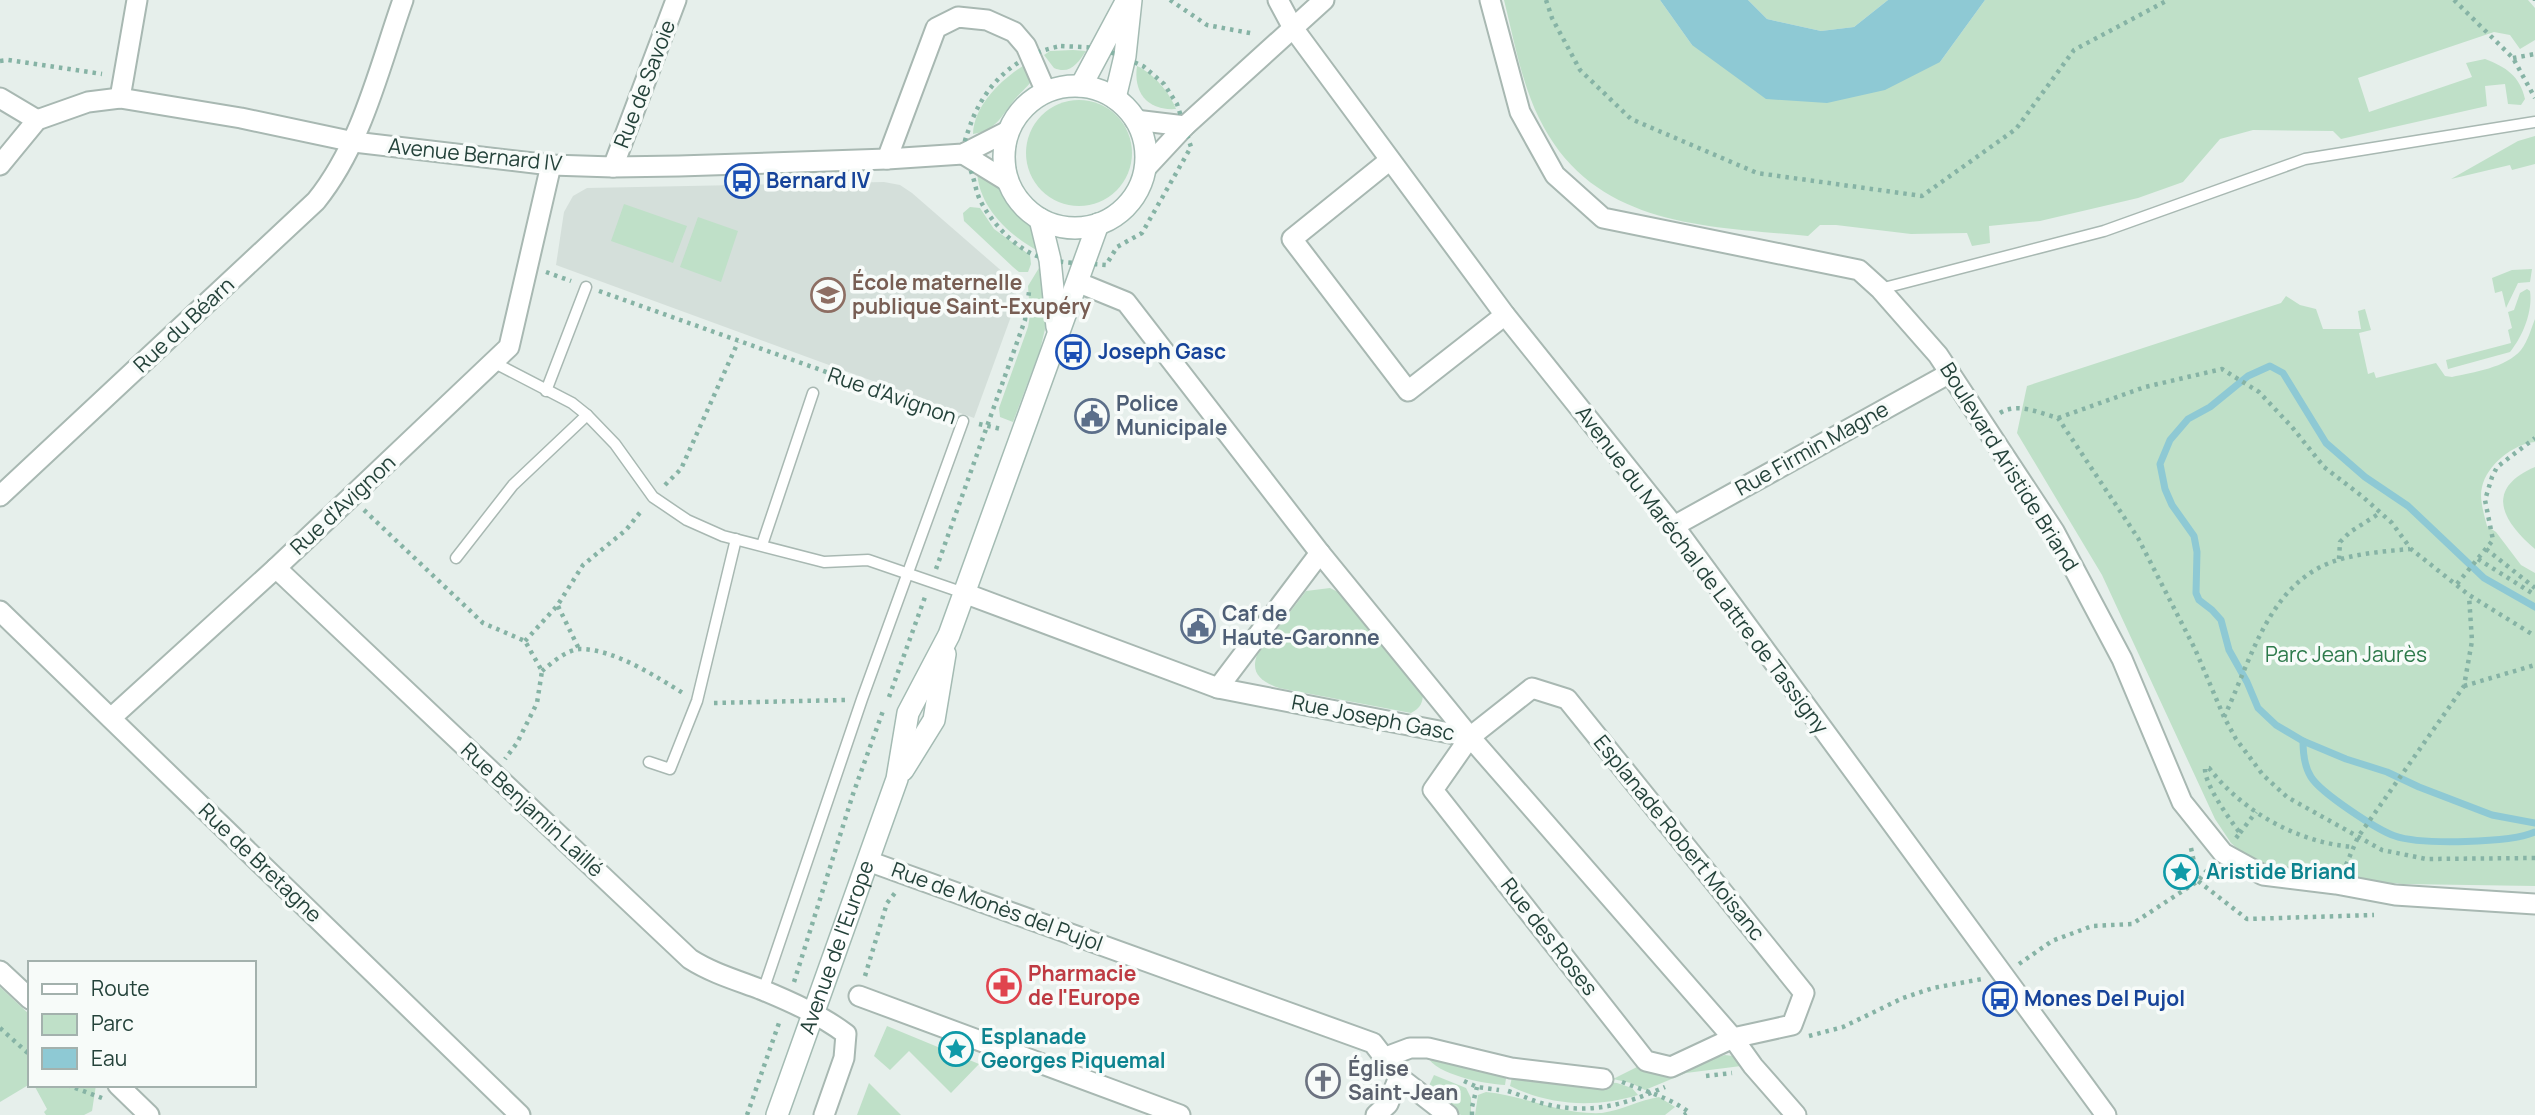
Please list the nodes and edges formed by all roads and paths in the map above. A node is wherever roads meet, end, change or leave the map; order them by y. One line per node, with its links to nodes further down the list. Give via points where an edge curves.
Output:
1 (137, 0): 23 (street)
2 (403, 0): 31 (street, Rue du Béarn)
3 (676, 0): 37 (street, Rue de Savoie)
4 (1129, 0): 13 (street); 16 (street)
5 (1170, 0): 12 (path, via 1207,25)
6 (1278, 0): 12 (street, Avenue du Maréchal de Lattre de Tassigny)
7 (1324, 0): 12 (street)
8 (1490, 0): 47 (street, Boulevard Aristide Briand, via 1520,112 1555,175 1603,218 1859,270)
9 (1546, 0): 10 (path, via 1580,70 1631,119 1757,173 1922,196 2016,128 2074,50)
10 (2168, 0)
11 (2454, 0): 17 (path)
12 (1287, 33): 29 (street); 34 (street, Avenue du Maréchal de Lattre de Tassigny)
13 (1101, 48): 15 (path, via 1061,46); 16 (path); 20 (street)
14 (2535, 54): 17 (path)
15 (1030, 56): 21 (street); 32 (path, via 997,78 979,103); 33 (street, via 1014,33 987,20 958,17 936,28)
16 (1125, 56): 24 (street); 29 (path, via 1164,84)
17 (2513, 58): 25 (path)
18 (0, 61): 19 (path)
19 (102, 75)
20 (1081, 86): 21 (street); 24 (street)
21 (1046, 92): 30 (street, via 1027,103)
22 (0, 98): 26 (street)
23 (120, 98): 26 (street, Avenue Bernard IV, via 88,102); 31 (street, Avenue Bernard IV)
24 (1115, 98): 27 (street)
25 (2535, 98)
26 (37, 120): 35 (street)
27 (1135, 120): 29 (street); 38 (street, via 1143,135)
28 (2535, 122): 47 (lane, via 2305,159 2104,231)
29 (1185, 126): 38 (street); 44 (path, via 1191,147 1142,233 1117,247 1106,264)
30 (1008, 131): 32 (street, Avenue Bernard IV); 39 (street, via 1003,164)
31 (354, 142): 36 (street, Avenue Bernard IV); 61 (street, Rue du Béarn, via 316,201)
32 (963, 154): 33 (street, Avenue Bernard IV); 39 (street); 42 (path, via 979,199 997,225)
33 (887, 159): 37 (street, Avenue Bernard IV)
34 (1391, 160): 48 (street, Avenue du Maréchal de Lattre de Tassigny); 48 (street, via 1292,239 1408,391)
35 (0, 165)
36 (551, 165): 37 (street, Avenue Bernard IV); 43 (street, Rue d'Avignon)
37 (613, 167)
38 (1145, 169): 41 (street, via 1132,200)
39 (1007, 181): 40 (street, via 1026,209)
40 (1040, 219): 41 (street, via 1073,228); 42 (street, Avenue de l'Europe)
41 (1098, 224): 44 (street, Avenue de l'Europe)
42 (1039, 261): 44 (path); 49 (street, Avenue de l'Europe)
43 (529, 265): 46 (path, Rue d'Avignon); 50 (street, Rue d'Avignon, via 509,347)
44 (1080, 272): 49 (street, Avenue de l'Europe); 69 (street, via 1126,302)
45 (1031, 281): 58 (path, via 1025,320)
46 (586, 287): 52 (lane); 56 (path, Rue d'Avignon)
47 (1880, 289): 51 (street, Boulevard Aristide Briand)
48 (1505, 315): 64 (street, Avenue du Maréchal de Lattre de Tassigny)
49 (1058, 332): 59 (street, Avenue de l'Europe)
50 (493, 362): 52 (lane); 62 (street, Rue d'Avignon)
51 (1950, 373): 57 (street, Boulevard Aristide Briand); 64 (street, Rue Firmin Magne)
52 (546, 391): 54 (lane)
53 (813, 393): 66 (lane)
54 (587, 415): 65 (lane, via 615,444 653,497 687,520); 70 (lane, via 513,485)
55 (2058, 418): 57 (path, via 2009,407); 63 (path, via 2145,387 2222,369 2253,388 2324,467); 94 (path, via 2138,538)
56 (963, 421): 58 (path, Rue d'Avignon); 75 (lane)
57 (1984, 422): 104 (street, Boulevard Aristide Briand, via 2054,531 2122,659 2182,802)
58 (988, 426): 59 (path, Rue d'Avignon); 74 (path)
59 (1021, 433): 79 (street, Avenue de l'Europe)
60 (2535, 438): 68 (path, via 2497,467 2492,477 2485,500 2493,540)
61 (0, 496)
62 (351, 497): 73 (street, Rue d'Avignon); 88 (path, via 483,623 525,642)
63 (2381, 513): 67 (path); 71 (path, via 2340,542)
64 (1674, 526): 113 (street, Avenue du Maréchal de Lattre de Tassigny)
65 (736, 539): 66 (lane); 92 (lane)
66 (762, 545): 75 (lane, via 824,562 868,560)
67 (2411, 549): 71 (path); 77 (path)
68 (2486, 549): 72 (path); 78 (path)
69 (1320, 552): 90 (street); 96 (street)
70 (456, 558)
71 (2339, 559): 94 (path, via 2290,588 2268,617)
72 (2478, 559): 77 (path); 81 (path)
73 (276, 568): 95 (street, Rue d'Avignon); 98 (street, Rue Benjamin Laillé)
74 (935, 571)
75 (907, 575): 79 (lane); 91 (lane)
76 (930, 584): 117 (path, via 853,794)
77 (2457, 584): 80 (path)
78 (2535, 588)
79 (964, 593): 84 (street, Avenue de l'Europe); 90 (street, Rue Joseph Gasc)
80 (2469, 595): 85 (path); 89 (path, via 2472,641)
81 (2535, 595)
82 (557, 606): 86 (path)
83 (0, 611): 95 (street, Rue de Bretagne)
84 (949, 635): 93 (street, Avenue de l'Europe); 99 (street, Avenue de l'Europe, via 934,720)
85 (2535, 636)
86 (579, 649): 88 (path); 92 (path, via 617,658)
87 (2535, 664): 89 (path)
88 (542, 671): 98 (path, via 537,703 517,743)
89 (2464, 686): 102 (path)
90 (1218, 688): 96 (street, Rue Joseph Gasc)
91 (862, 699): 92 (path); 93 (path); 114 (lane)
92 (697, 701): 97 (lane, via 670,769)
93 (908, 713): 99 (street, Avenue de l'Europe)
94 (2224, 717): 102 (path, via 2263,775 2287,797)
95 (111, 718): 128 (street, Rue de Bretagne)
96 (1470, 737): 120 (street, Rue Joseph Gasc); 120 (street, Rue des Roses, via 1433,790 1646,1061 1671,1067); 120 (street, Esplanade Robert Moisanc, via 1532,688 1567,699 1804,993 1791,1025)
97 (649, 762)
98 (493, 773): 114 (street, Rue Benjamin Laillé, via 690,959)
99 (897, 779): 106 (street, Avenue de l'Europe)
100 (2256, 811): 101 (path); 101 (path, via 2205,768 2217,799); 103 (path, via 2315,840)
101 (2240, 833): 104 (path)
102 (2358, 837): 103 (path); 105 (path, via 2382,850 2426,859)
103 (2354, 847): 109 (path)
104 (2222, 853): 108 (path); 109 (street, Boulevard Aristide Briand, via 2263,875)
105 (2535, 858)
106 (868, 860): 107 (street, Rue de Monès del Pujol); 118 (street, Avenue de l'Europe)
107 (909, 876): 115 (path, via 906,889 892,894 887,903); 122 (street, Rue de Monès del Pujol, via 1373,1043)
108 (2198, 881): 110 (path, via 2247,919 2384,914); 113 (path, via 2132,924 2092,926 2052,941)
109 (2336, 884): 110 (street, Boulevard Aristide Briand)
110 (2395, 895): 111 (street, Boulevard Aristide Briand)
111 (2535, 904)
112 (0, 971): 116 (street)
113 (2004, 974): 138 (street, Avenue du Maréchal de Lattre de Tassigny)
114 (763, 991): 117 (street, Rue Benjamin Laillé)
115 (859, 996): 132 (street)
116 (28, 997)
117 (788, 1002): 118 (street, Rue Benjamin Laillé); 129 (path)
118 (813, 1014): 130 (street, Avenue de l'Europe); 131 (street, Rue Benjamin Laillé, via 846,1034 844,1058)
119 (0, 1028): 121 (path)
120 (1733, 1038): 137 (street, Rue Joseph Gasc)
121 (28, 1053)
122 (1386, 1057): 123 (street); 124 (street, via 1410,1048 1429,1048 1511,1068)
123 (1399, 1077): 133 (street, via 1388,1104); 134 (street)
124 (1603, 1079): 136 (path, via 1668,1097 1689,1111)
125 (120, 1087): 127 (street)
126 (1477, 1087): 135 (path)
127 (149, 1115)
128 (520, 1115)
129 (747, 1115)
130 (776, 1115)
131 (824, 1115)
132 (1180, 1115)
133 (1376, 1115)
134 (1448, 1115)
135 (1472, 1115)
136 (1684, 1115)
137 (1796, 1115)
138 (2106, 1115)

